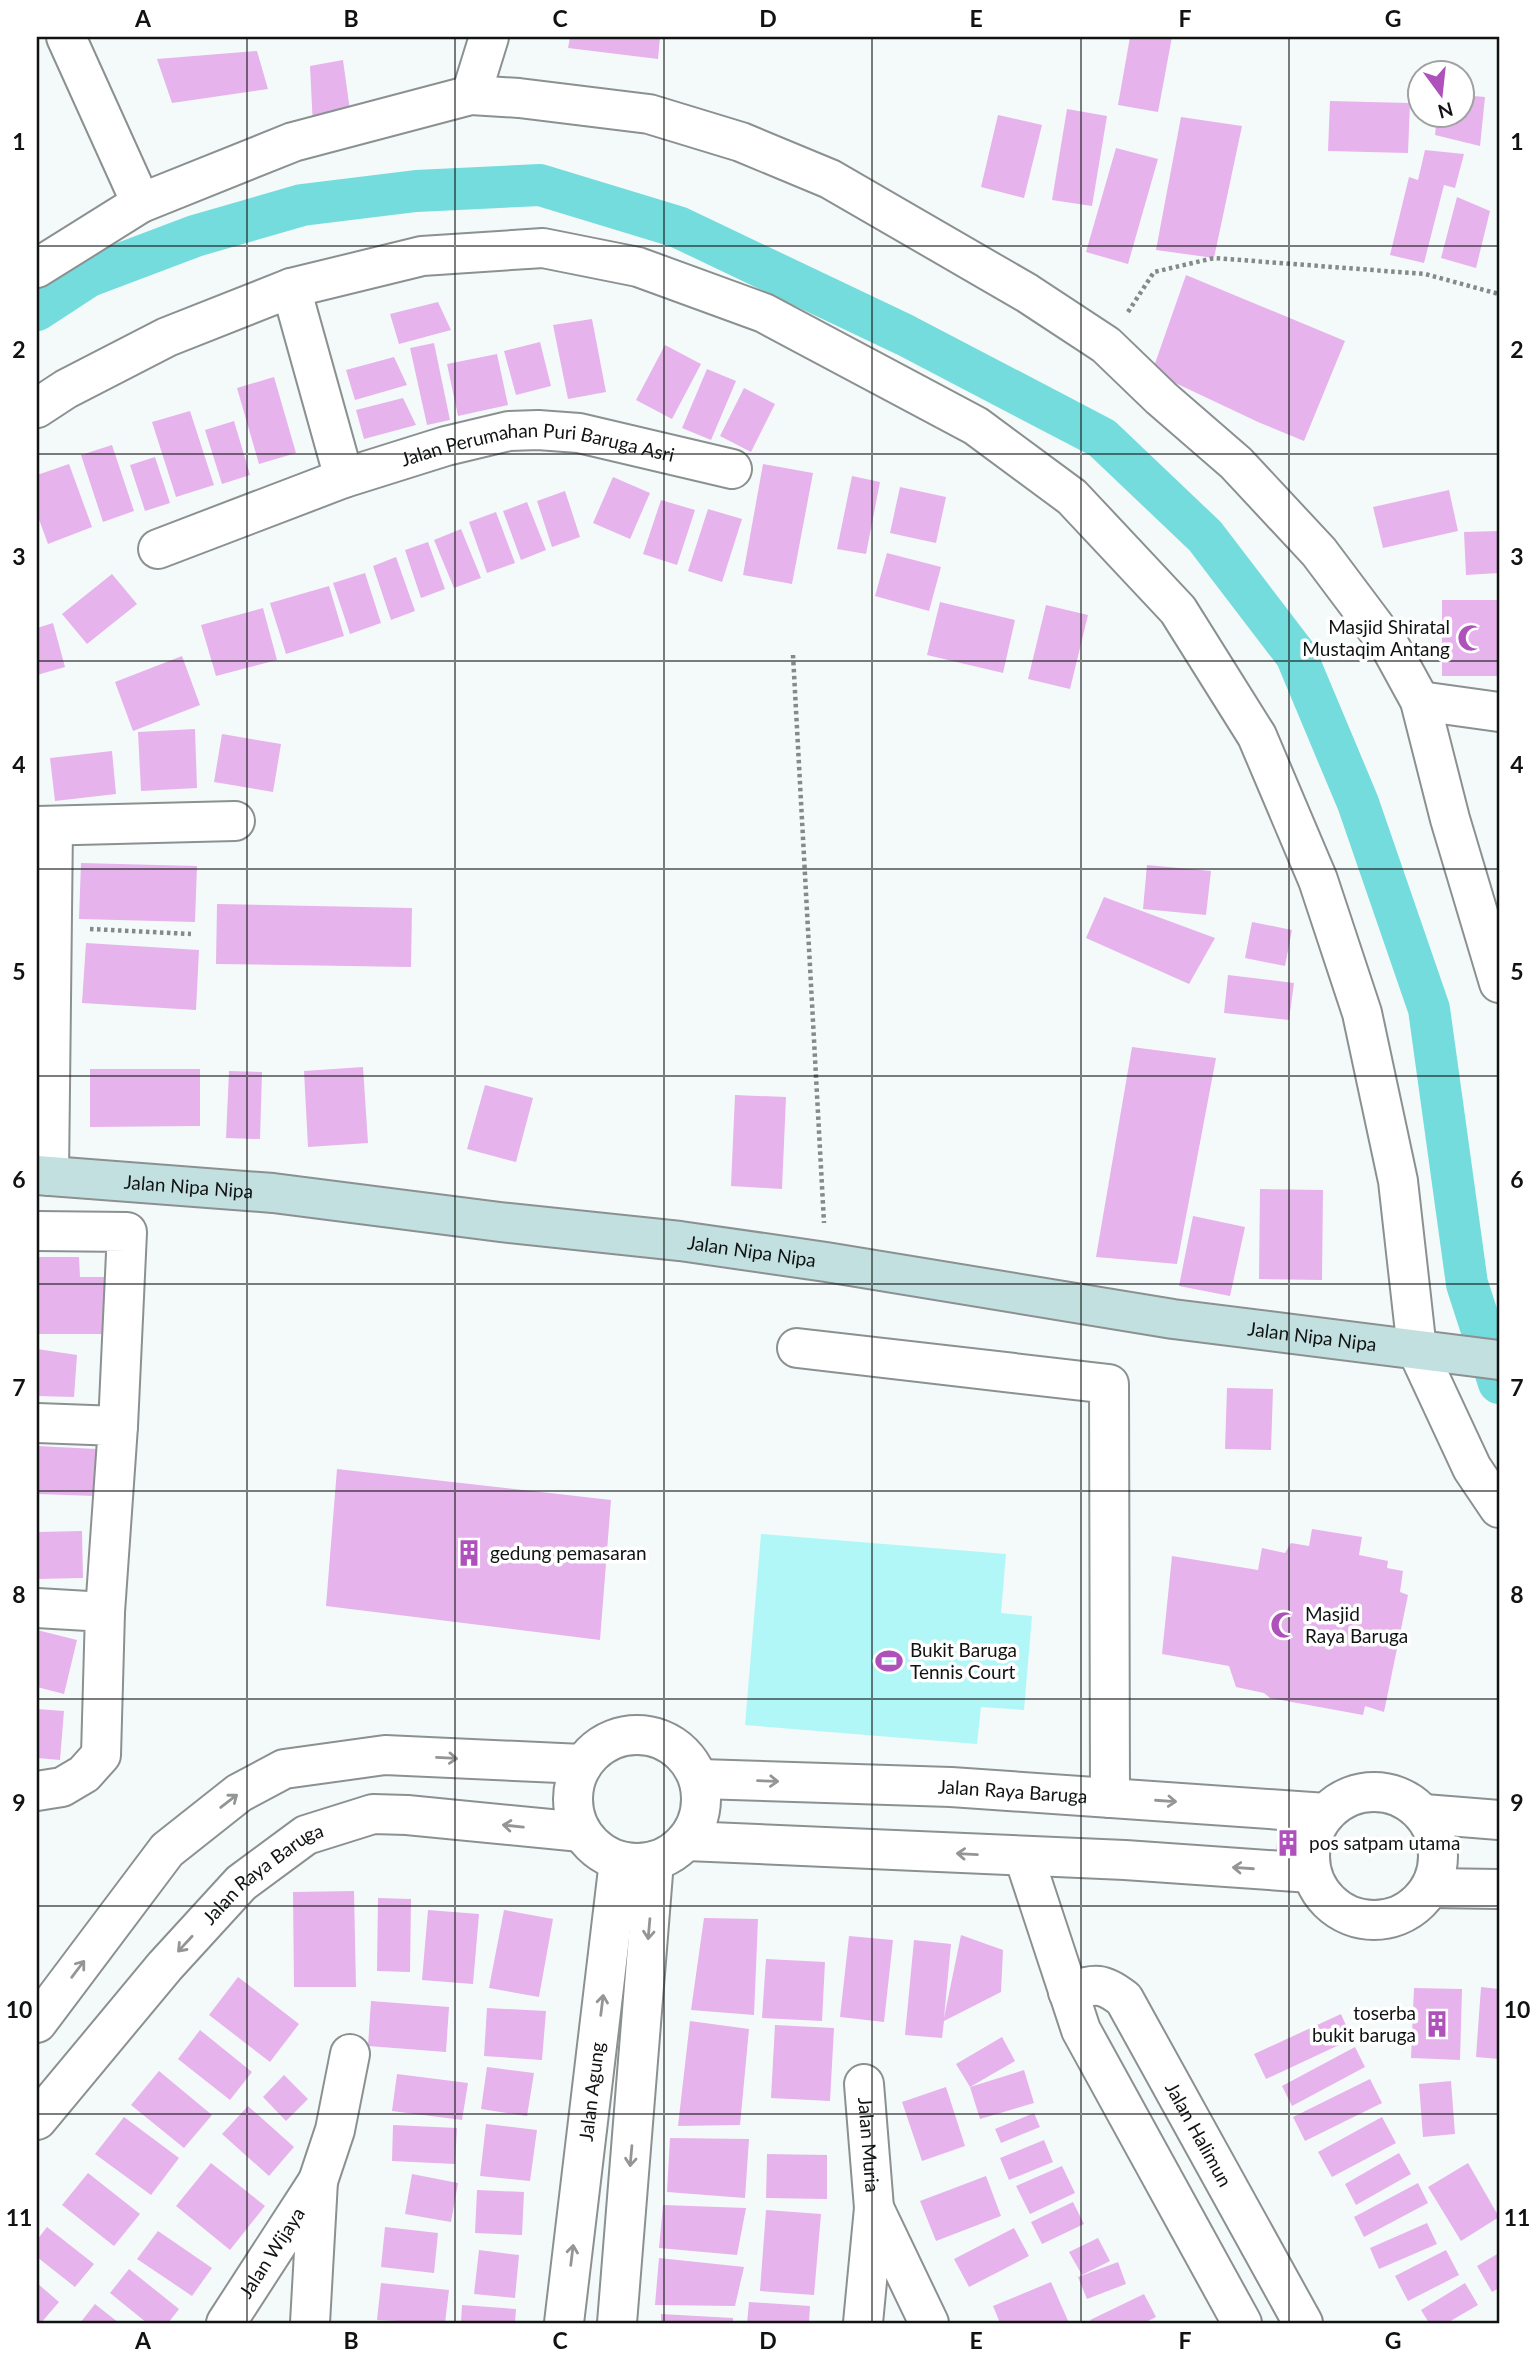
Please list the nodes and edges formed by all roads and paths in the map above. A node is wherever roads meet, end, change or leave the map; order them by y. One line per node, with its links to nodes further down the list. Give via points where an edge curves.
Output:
1 (66, 37): 4 (street)
2 (489, 37): 3 (street)
3 (471, 95): 4 (street, via 293,142); 8 (street, via 649,114 741,142 841,185)
4 (141, 202): 5 (street)
5 (37, 268)
6 (291, 288): 9 (street, via 167,337); 11 (street); 27 (street, via 422,256 543,248 638,267 776,319 976,426 1072,497 1178,610 1257,736 1318,880 1362,1013 1379,1090 1398,1181)
7 (1499, 294): 8 (path, via 1425,274 1214,258 1154,272)
8 (1106, 345): 14 (street, via 1236,463 1320,552 1391,648)
9 (37, 408)
10 (732, 469): 11 (street, Jalan Perumahan Puri Baruga Asri, via 579,433 538,430 509,431 446,446)
11 (344, 478): 12 (street, Jalan Perumahan Puri Baruga Asri)
12 (158, 549)
13 (793, 655): 25 (path)
14 (1420, 701): 15 (street); 20 (street)
15 (1499, 712)
16 (235, 821): 17 (street)
17 (45, 826): 18 (street)
18 (51, 928): 19 (path); 21 (street, via 52,1031)
19 (191, 934)
20 (1499, 983)
21 (43, 1176): 22 (street, Jalan Nipa Nipa)
22 (135, 1182): 24 (street); 25 (street, Jalan Nipa Nipa, via 273,1193)
23 (37, 1231): 24 (street)
24 (127, 1232): 30 (street)
25 (826, 1262): 27 (street, Jalan Nipa Nipa, via 1174,1319)
26 (797, 1348): 37 (street, via 1109,1384)
27 (1417, 1350): 28 (street, Jalan Nipa Nipa); 31 (street, via 1472,1468)
28 (1482, 1358)
29 (37, 1423): 30 (street)
30 (118, 1426): 33 (street)
31 (1499, 1508)
32 (37, 1608): 33 (street)
33 (105, 1612): 36 (street, via 101,1755 84,1774 62,1787)
34 (582, 1764): 35 (street, via 599,1746 621,1735 646,1734 669,1742 688,1758); 41 (street, via 572,1798); 49 (street, one-way to 34, via 167,1850 239,1793 284,1769 385,1755)
35 (700, 1779): 37 (street, Jalan Raya Baruga, one-way to 37, via 950,1787); 42 (street, via 703,1800)
36 (37, 1791)
37 (1110, 1798): 38 (street, Jalan Raya Baruga, one-way to 38)
38 (1326, 1813): 39 (street, via 1349,1796 1376,1792 1403,1798); 45 (street, via 1311,1841)
39 (1424, 1814): 40 (street); 46 (street, via 1437,1837 1439,1863)
40 (1499, 1820)
41 (581, 1832): 44 (street, via 604,1855); 52 (street, Jalan Raya Baruga, one-way to 52, via 373,1814 306,1835 241,1883)
42 (687, 1841): 43 (street, one-way to 42); 44 (street, via 672,1853)
43 (1024, 1857): 45 (street, one-way to 43); 48 (street)
44 (636, 1861): 57 (street, Jalan Agung, one-way to 44); 58 (street, one-way to 58)
45 (1311, 1873): 46 (street, via 1331,1905 1366,1921 1403,1914)
46 (1431, 1888): 47 (street)
47 (1499, 1889)
48 (1068, 1992): 61 (street, via 1081,2030); 62 (street, Jalan Halimun, via 1091,1985 1108,1986 1124,1999)
49 (37, 2023)
50 (350, 2054): 53 (street, Jalan Wijaya, via 335,2130)
51 (864, 2084): 54 (street, Jalan Muria)
52 (37, 2120)
53 (318, 2181): 55 (street, Jalan Wijaya); 56 (street, Jalan Wijaya)
54 (874, 2208): 59 (street, Jalan Muria); 60 (street, Jalan Muria)
55 (226, 2323)
56 (310, 2323)
57 (564, 2323)
58 (617, 2323)
59 (863, 2323)
60 (929, 2323)
61 (1242, 2323)
62 (1303, 2323)

